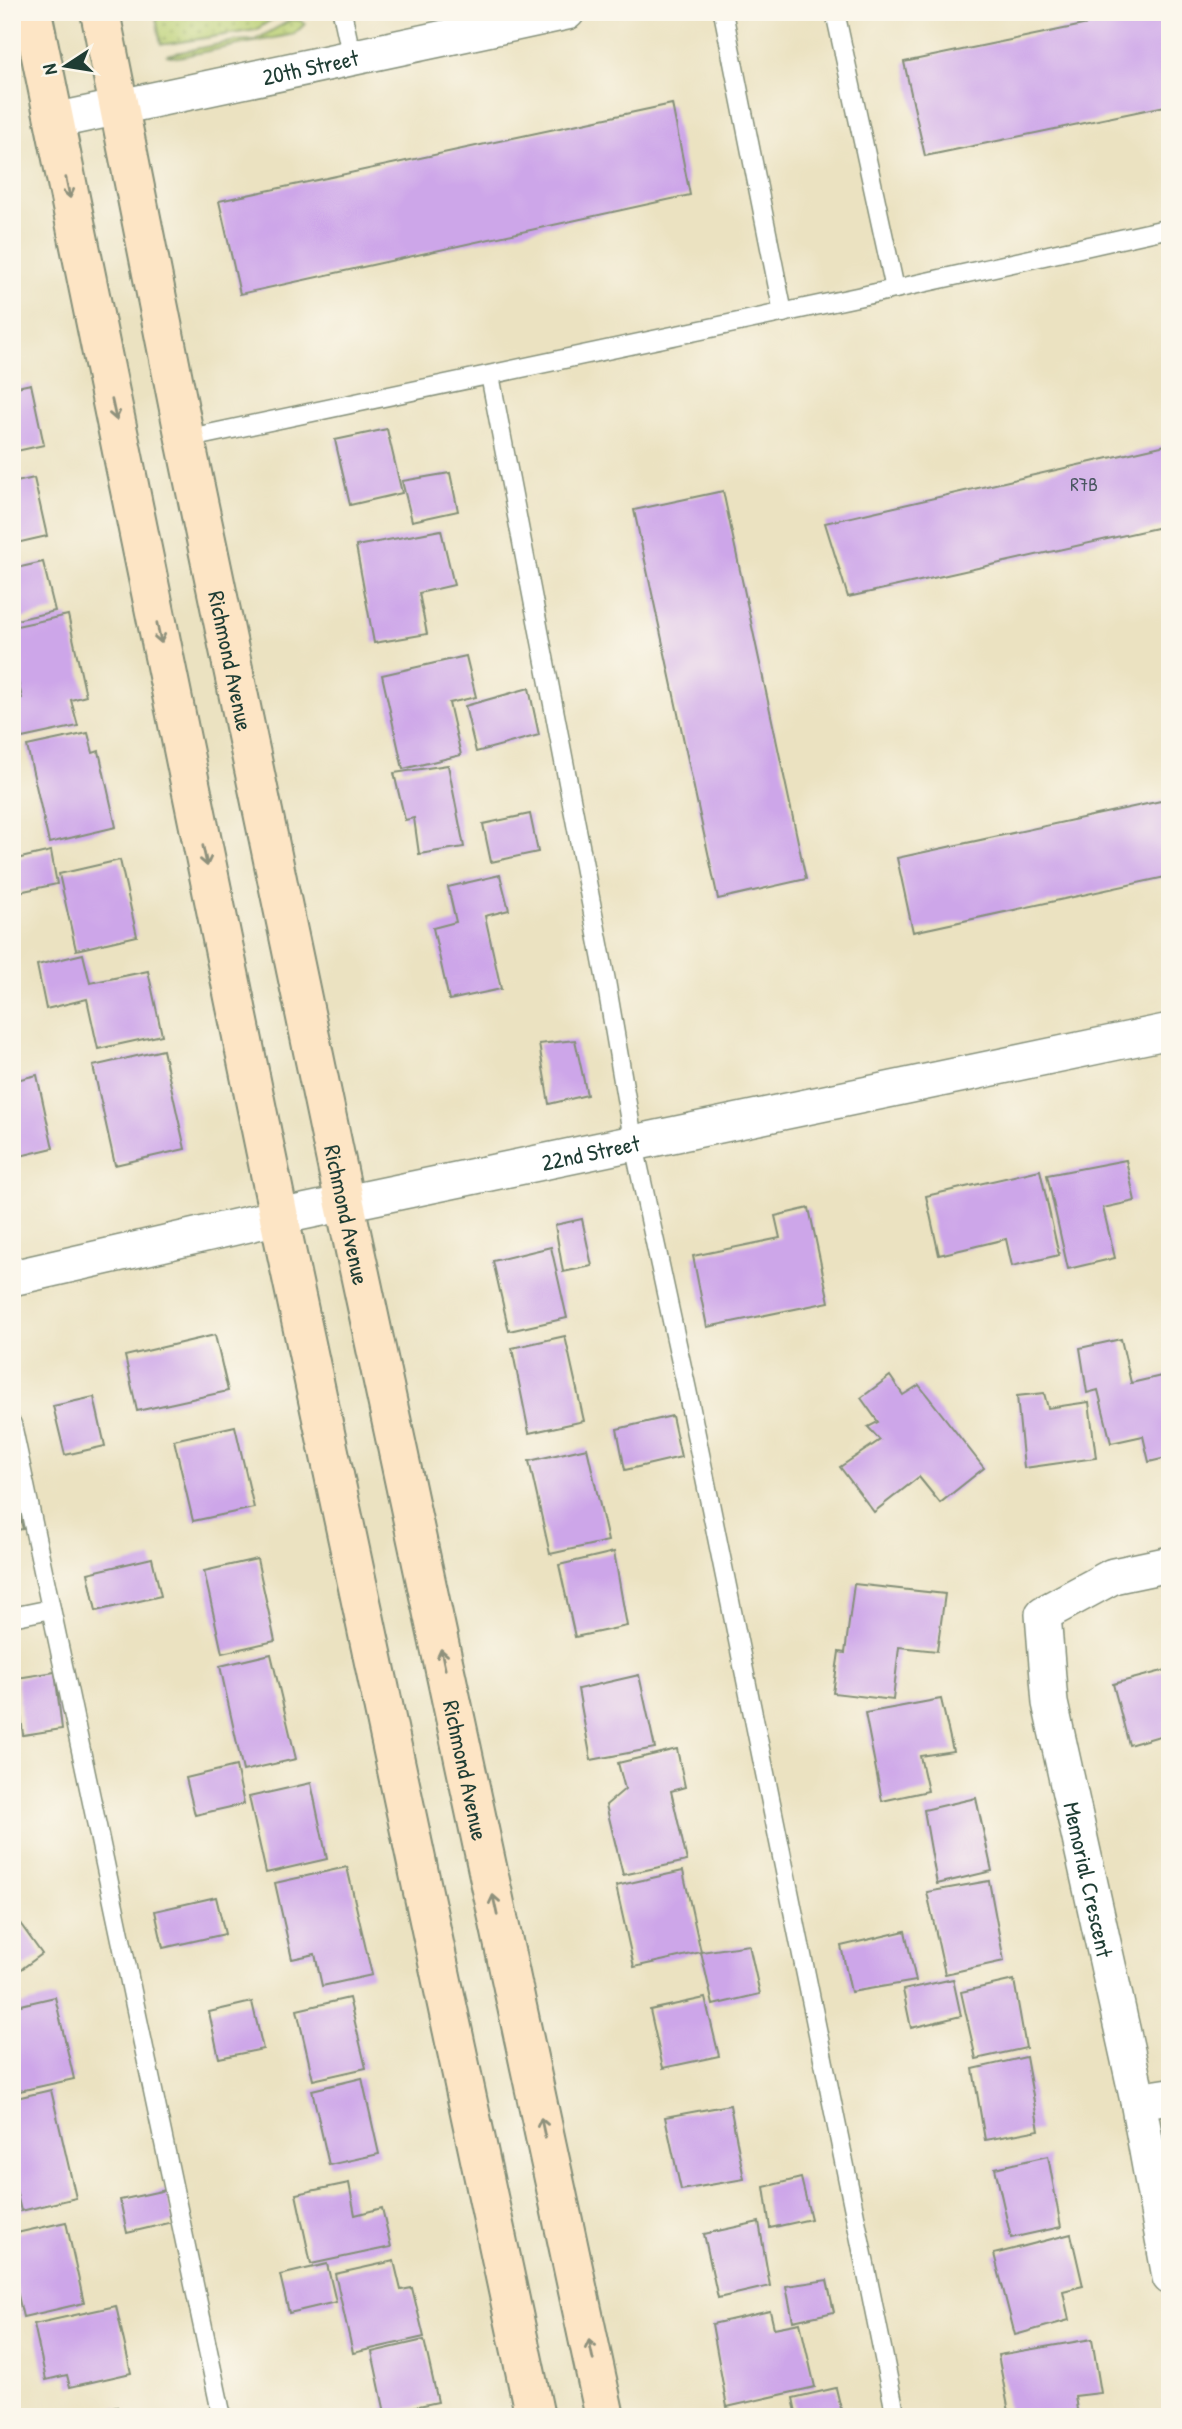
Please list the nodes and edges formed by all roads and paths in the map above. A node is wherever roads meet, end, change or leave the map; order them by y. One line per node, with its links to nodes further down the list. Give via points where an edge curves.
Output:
1 (32, 12): 9 (main road)
2 (100, 12): 8 (main road, Richmond Avenue)
3 (342, 12): 7 (lane)
4 (567, 12): 7 (street, 20th Street)
5 (723, 12): 12 (lane)
6 (835, 12): 11 (lane)
7 (352, 58): 8 (street, 20th Street)
8 (119, 107): 9 (street, 20th Street); 14 (main road, Richmond Avenue)
9 (54, 121): 18 (main road, one-way to 18)
10 (1170, 228): 11 (lane)
11 (895, 289): 12 (lane)
12 (783, 313): 13 (lane)
13 (490, 375): 14 (lane); 16 (lane)
14 (185, 439): 17 (main road, Richmond Avenue)
15 (1170, 1031): 16 (street, 22nd Street)
16 (634, 1145): 17 (street, 22nd Street); 29 (lane)
17 (345, 1204): 18 (street, 22nd Street); 28 (main road, Richmond Avenue, one-way to 17)
18 (279, 1217): 19 (street, 22nd Street); 27 (main road)
19 (12, 1278)
20 (12, 1424): 22 (lane)
21 (1170, 1564): 24 (street, Memorial Crescent, via 1113,1576 1043,1614 1050,1703)
22 (51, 1609): 23 (lane); 26 (lane)
23 (12, 1617)
24 (1154, 2099): 25 (street, Memorial Crescent)
25 (1170, 2277)
26 (222, 2417)
27 (535, 2417)
28 (605, 2417)
29 (896, 2417)

